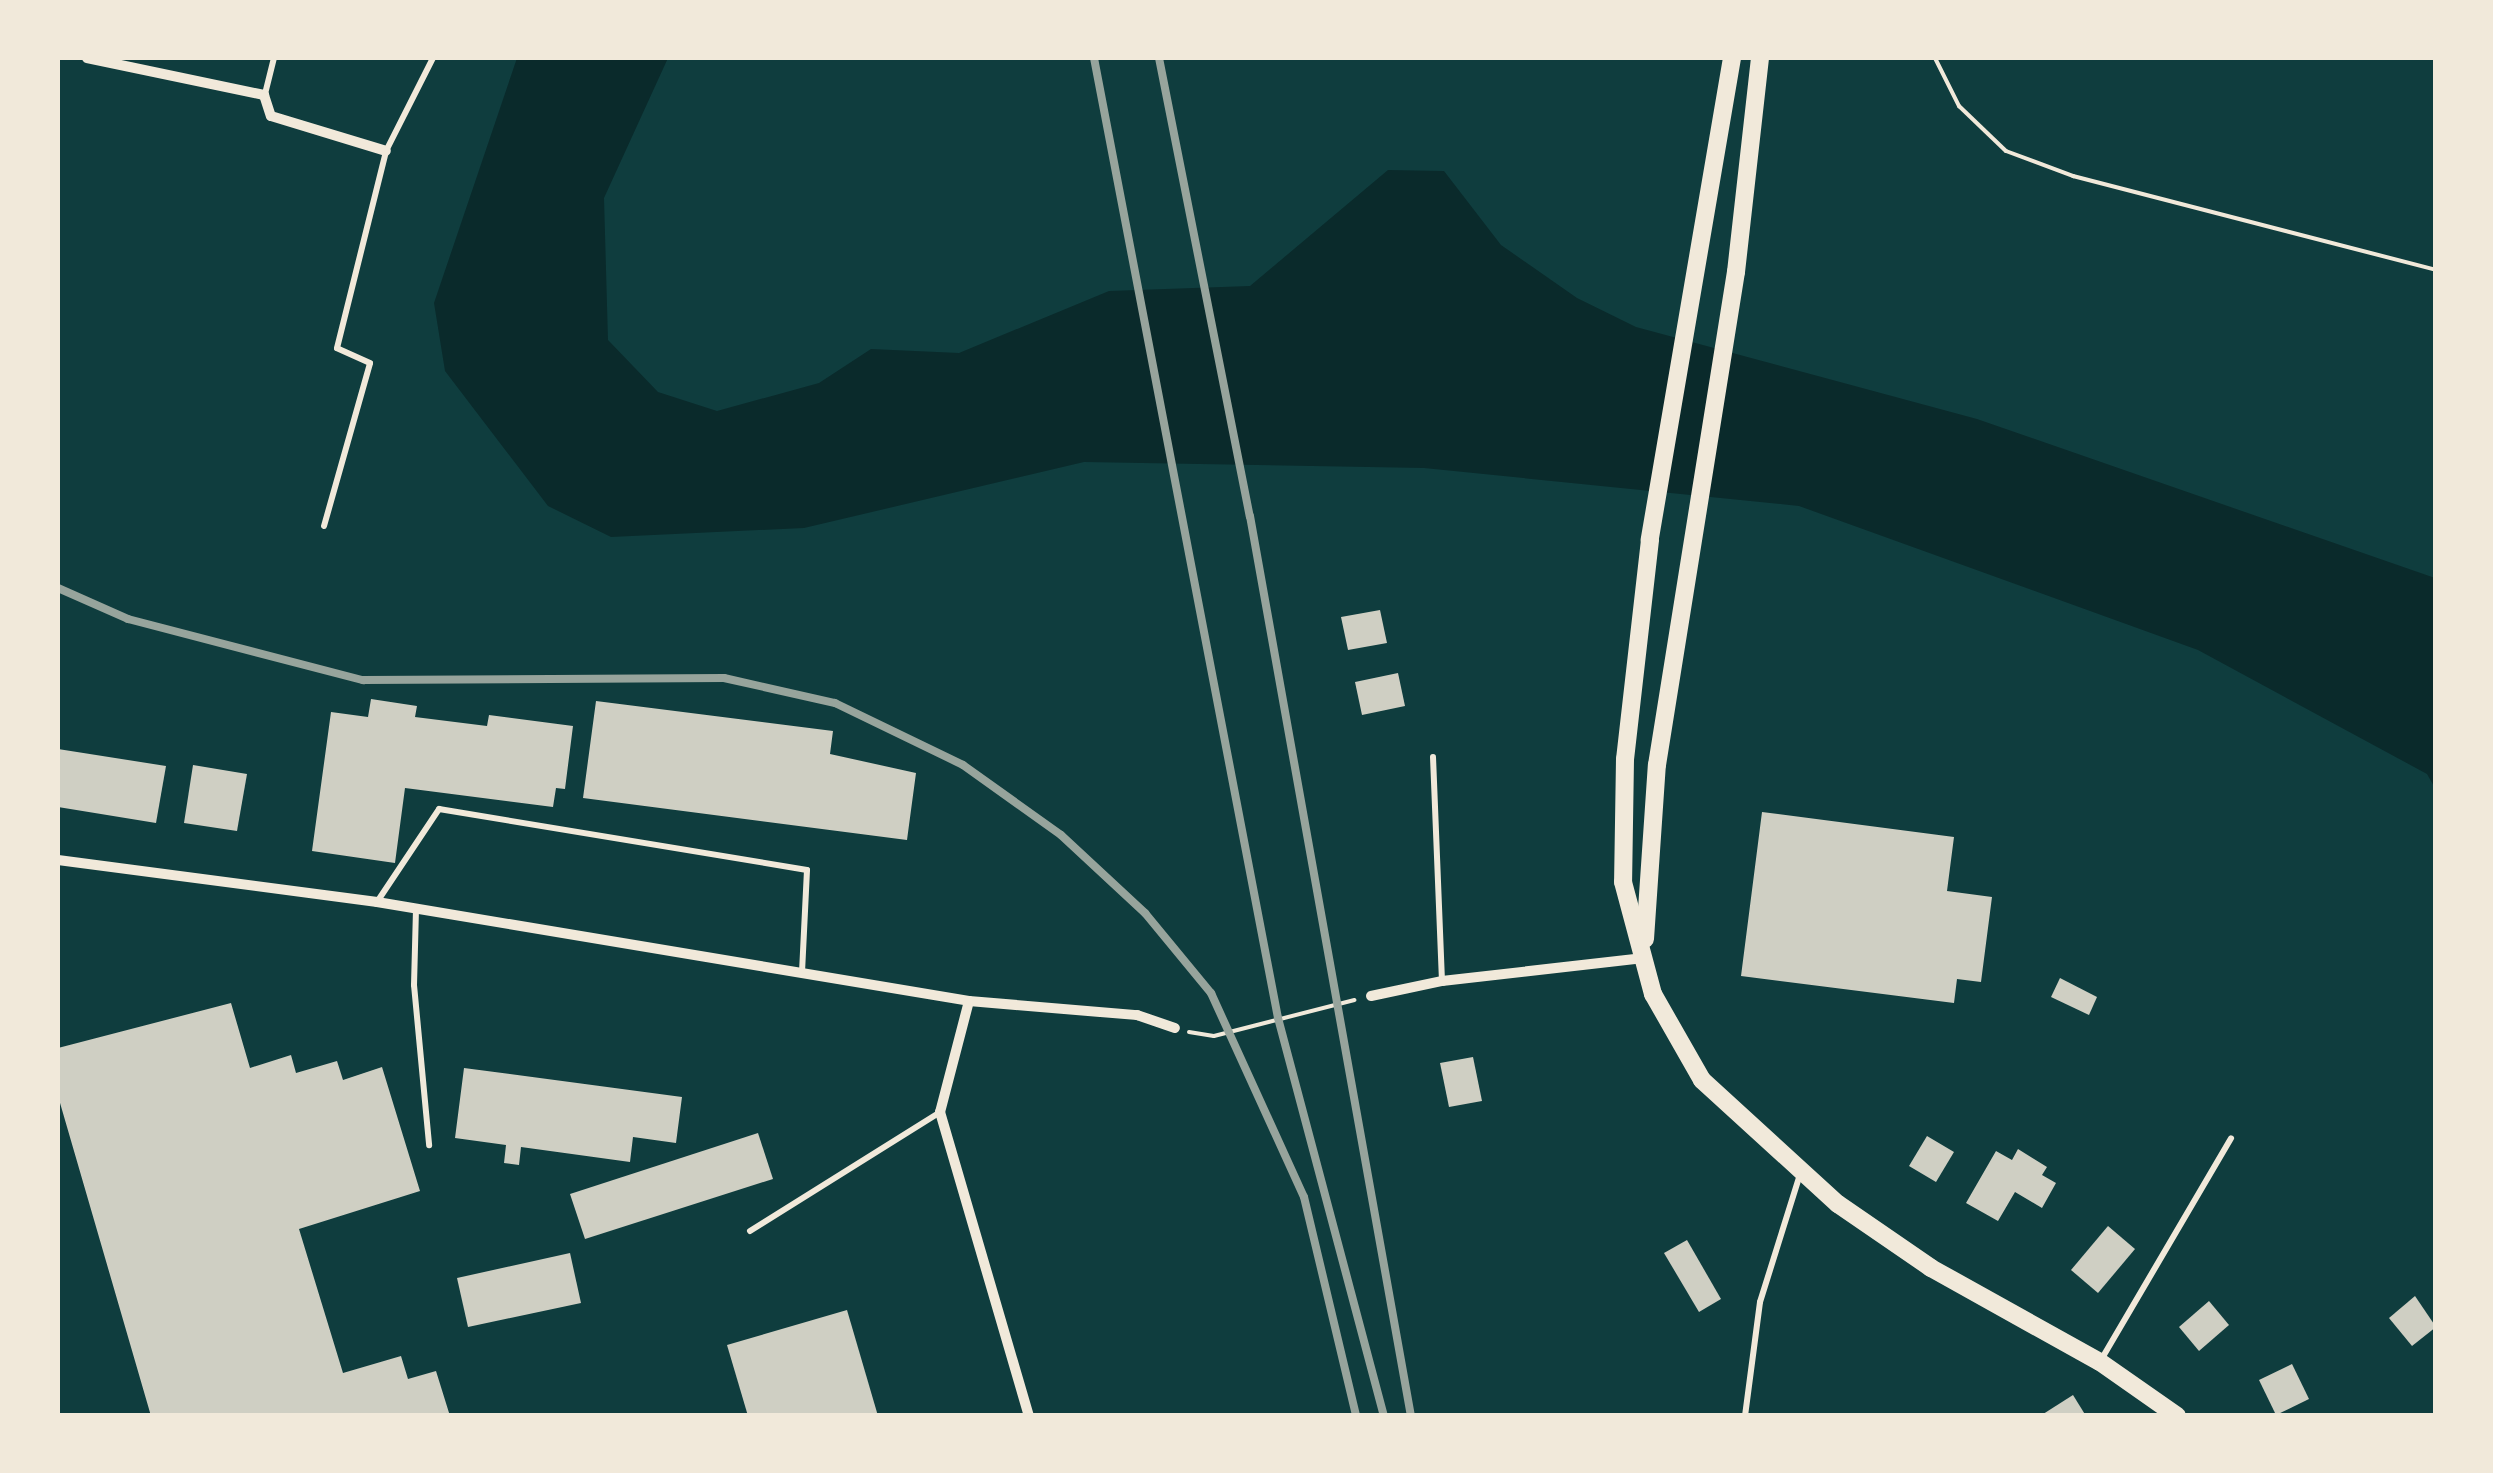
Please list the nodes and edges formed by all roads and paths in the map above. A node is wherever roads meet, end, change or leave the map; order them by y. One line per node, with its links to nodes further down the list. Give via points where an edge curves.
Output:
1 (88, 58): 7 (street)
2 (274, 58): 8 (lane)
3 (433, 58): 9 (lane)
4 (1732, 58): 16 (main road, via 1650,540 1621,824 1623,882)
5 (1760, 58): 16 (main road, via 1736,272 1657,765)
6 (1935, 58): 10 (path, via 1959,106 2006,151 2073,176)
7 (124, 63): 8 (street)
8 (264, 96): 9 (street, via 271,116)
9 (386, 151): 11 (lane, via 338,348 370,363)
10 (2436, 270)
11 (324, 526)
12 (1433, 756): 18 (lane)
13 (58, 860): 14 (street)
14 (378, 902): 15 (street); 17 (lane, via 439,809 807,870)
15 (416, 909): 17 (street); 24 (lane, via 414,985)
16 (1644, 958): 18 (street); 25 (main road, via 1662,1016 1690,1065)
17 (802, 974): 20 (street)
18 (1442, 981): 19 (street)
19 (1371, 996): 21 (path, via 1214,1036)
20 (969, 1001): 21 (street, via 1136,1015); 22 (street)
21 (1174, 1028)
22 (940, 1112): 26 (lane); 28 (street)
23 (2231, 1138): 27 (lane)
24 (429, 1146)
25 (1800, 1172): 27 (main road, via 1916,1258); 29 (lane, via 1760,1302)
26 (750, 1231)
27 (2100, 1362): 30 (main road)
28 (1029, 1416)
29 (1746, 1416)
30 (2177, 1416)

